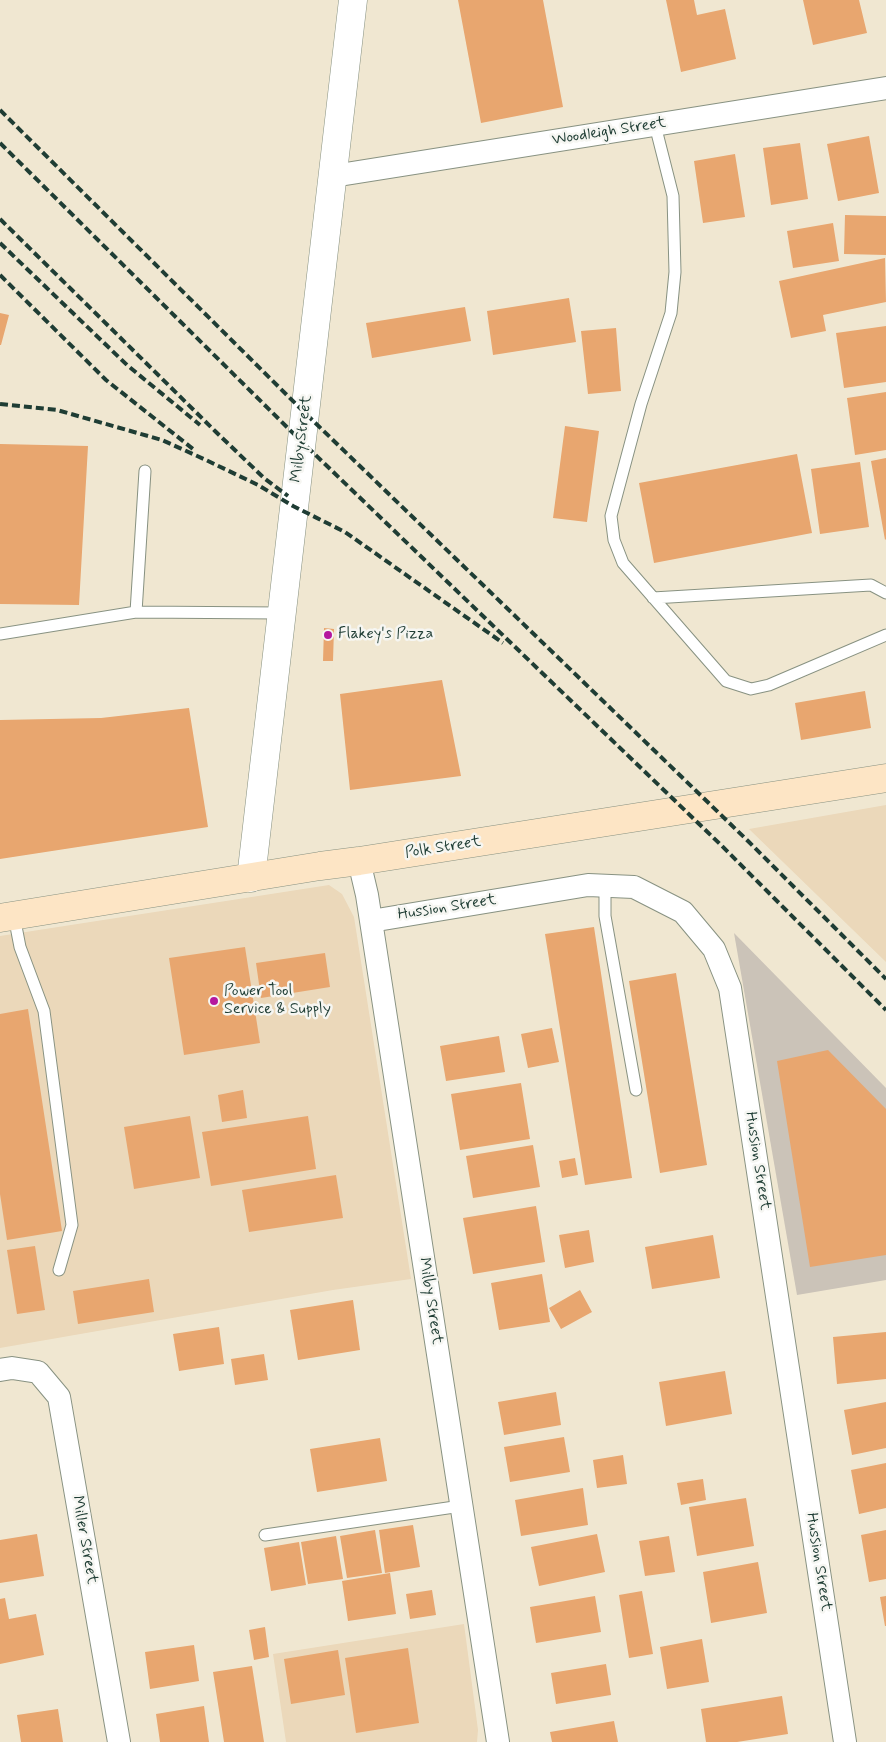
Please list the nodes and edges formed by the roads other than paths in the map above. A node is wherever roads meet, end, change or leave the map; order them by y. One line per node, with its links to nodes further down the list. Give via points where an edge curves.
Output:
1 (353, 0): 4 (street, Milby Street)
2 (886, 88): 3 (street, Woodleigh Street)
3 (655, 125): 4 (street, Woodleigh Street); 7 (lane, via 673,196 675,272 671,313 641,404 610,516 614,540 623,563)
4 (333, 176): 9 (street, Milby Street)
5 (145, 471): 8 (lane)
6 (886, 593): 7 (lane, via 872,585)
7 (653, 598): 11 (lane, via 726,681 751,688 769,685)
8 (136, 612): 9 (lane); 10 (lane)
9 (281, 614): 14 (street, Milby Street)
10 (0, 634)
11 (886, 635)
12 (886, 778): 13 (main road, Polk Street)
13 (359, 861): 14 (main road, Polk Street); 17 (street, Milby Street)
14 (251, 878): 16 (main road, Polk Street)
15 (605, 886): 17 (street, Hussion Street, via 588,885); 18 (lane, via 604,916); 25 (street, Hussion Street, via 634,887 683,912 714,949 730,988)
16 (7, 917): 19 (lane, via 44,1011 72,1225)
17 (370, 921): 21 (street, Milby Street)
18 (636, 1090)
19 (59, 1270)
20 (6, 1369): 23 (street, Miller Street, via 38,1372 59,1397)
21 (462, 1506): 22 (lane); 24 (street, Milby Street)
22 (265, 1535)
23 (119, 1742)
24 (498, 1742)
25 (845, 1742)

